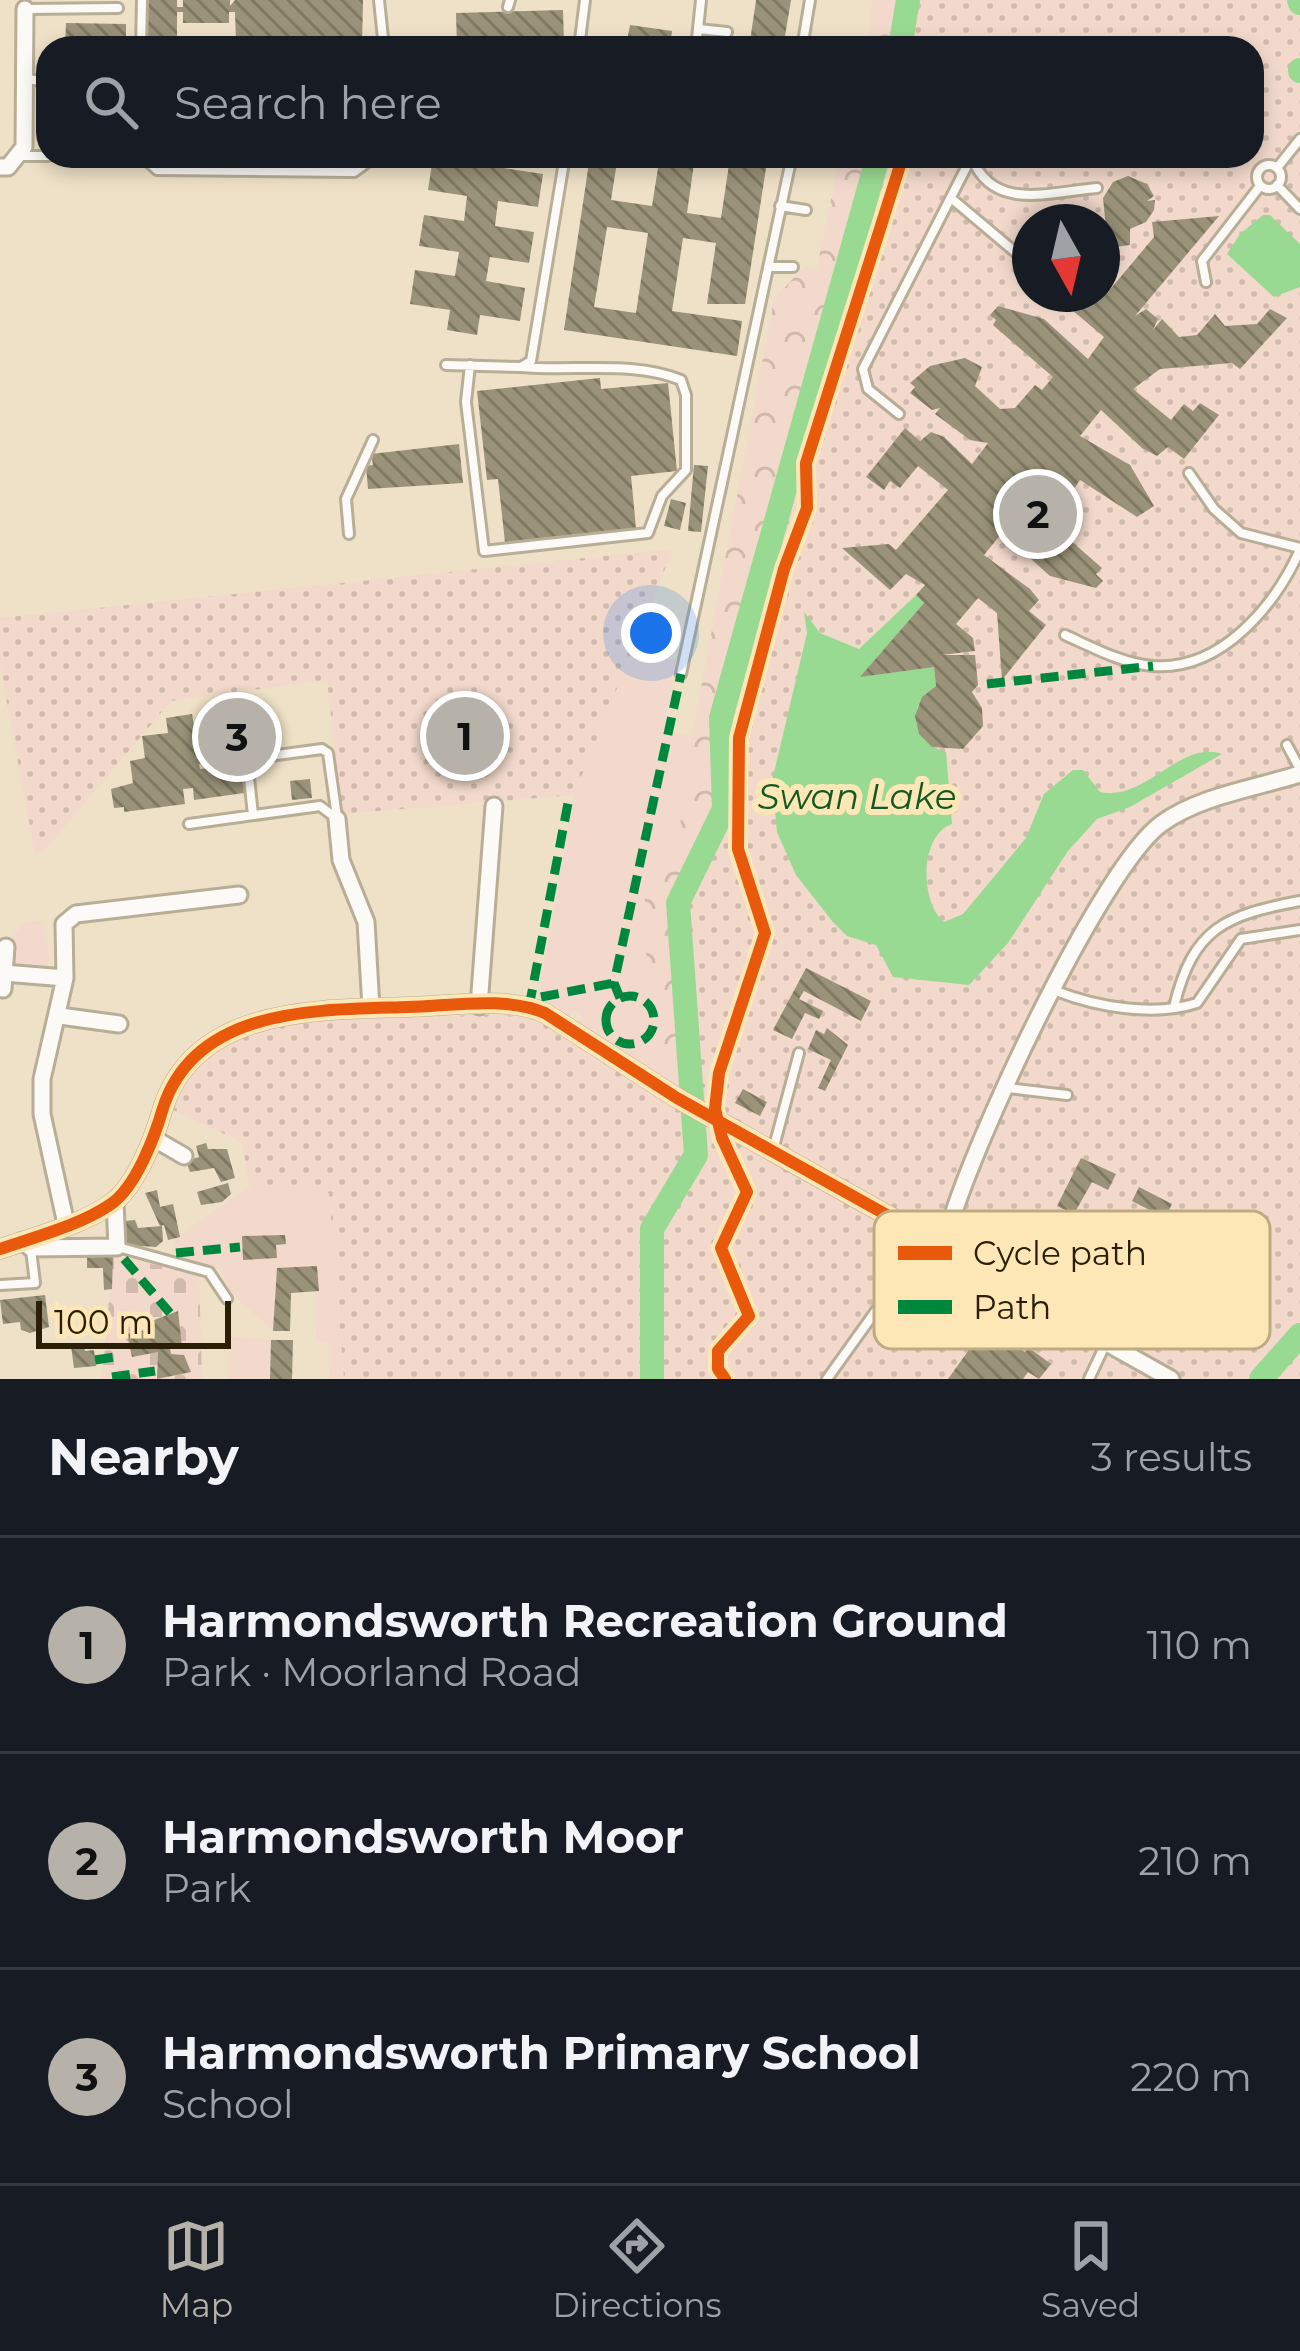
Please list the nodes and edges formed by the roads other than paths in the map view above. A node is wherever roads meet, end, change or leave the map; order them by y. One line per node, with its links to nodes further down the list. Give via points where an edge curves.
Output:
1 (142, 0): 10 (lane)
2 (380, 0): 11 (lane)
3 (585, 0): 12 (lane)
4 (701, 0): 8 (lane)
5 (810, 0): 14 (lane)
6 (25, 8): 7 (lane); 15 (street)
7 (118, 8)
8 (698, 29): 9 (lane); 13 (lane)
9 (727, 32)
10 (142, 36)
11 (383, 36)
12 (580, 36)
13 (697, 36)
14 (804, 36)
15 (25, 79): 16 (lane); 19 (street)
16 (36, 80)
17 (1300, 139): 29 (lane)
18 (36, 156): 19 (lane)
19 (21, 157): 20 (street)
20 (0, 167)
21 (1264, 167): 29 (lane)
22 (155, 168): 23 (lane)
23 (360, 168)
24 (563, 168): 43 (lane, via 535,350)
25 (788, 168): 34 (lane)
26 (965, 168): 33 (lane)
27 (976, 168): 32 (lane, via 1004,194)
28 (1260, 168): 31 (lane)
29 (1277, 168): 30 (lane)
30 (1277, 185): 31 (lane); 35 (lane)
31 (1260, 186): 40 (lane, via 1202,261)
32 (1097, 188)
33 (951, 198): 37 (lane); 44 (lane, via 863,369 866,387)
34 (780, 206): 36 (lane); 38 (lane)
35 (1300, 209)
36 (806, 210)
37 (1012, 249)
38 (768, 267): 39 (lane); 50 (lane)
39 (793, 267)
40 (1207, 282)
41 (446, 365): 42 (lane)
42 (470, 365): 43 (lane); 43 (lane, via 466,402 484,551 648,533 662,496 686,470 681,380)
43 (521, 367)
44 (899, 414)
45 (373, 440): 47 (lane, via 346,499)
46 (1189, 473): 48 (lane, via 1241,533)
47 (349, 534)
48 (1300, 549): 49 (lane, via 1267,608 1214,651 1153,666)
49 (1065, 635)
50 (681, 674)
51 (1287, 745): 52 (lane)
52 (1300, 772): 63 (street, via 1162,824 1123,861)
53 (494, 806): 64 (street)
54 (253, 815): 55 (lane, via 323,806); 55 (lane, via 247,759 322,749); 56 (lane)
55 (337, 819): 66 (street, via 340,860 367,922)
56 (189, 824)
57 (239, 896): 61 (street, via 76,914 60,936)
58 (1300, 901): 65 (lane, via 1236,913 1211,932 1180,979)
59 (1300, 930): 65 (lane, via 1241,939 1197,1003)
60 (6, 947): 62 (street)
61 (65, 978): 62 (street); 67 (street)
62 (3, 981)
63 (1056, 991): 65 (lane, via 1151,1010); 70 (street)
64 (479, 1006): 66 (street); 73 (street, via 536,1002)
65 (1174, 1007)
66 (370, 1008): 72 (street, via 284,1016 206,1044 170,1085)
67 (60, 1016): 68 (street); 78 (street, via 42,1079 42,1114)
68 (119, 1024)
69 (799, 1053): 73 (lane)
70 (1008, 1088): 71 (lane); 77 (street)
71 (1066, 1095)
72 (154, 1138): 74 (street); 75 (street)
73 (772, 1152): 76 (street)
74 (184, 1156)
75 (117, 1198): 78 (street); 80 (street)
76 (879, 1211)
77 (955, 1211)
78 (66, 1224): 79 (street)
79 (27, 1245): 80 (street); 81 (street); 82 (lane, via 35,1283)
80 (117, 1247): 83 (lane, via 208,1272)
81 (0, 1249)
82 (0, 1285)
83 (227, 1299)
84 (874, 1313): 87 (lane)
85 (1103, 1349): 88 (lane)
86 (1118, 1349): 89 (street)
87 (827, 1379)
88 (1089, 1379)
89 (1171, 1379)

